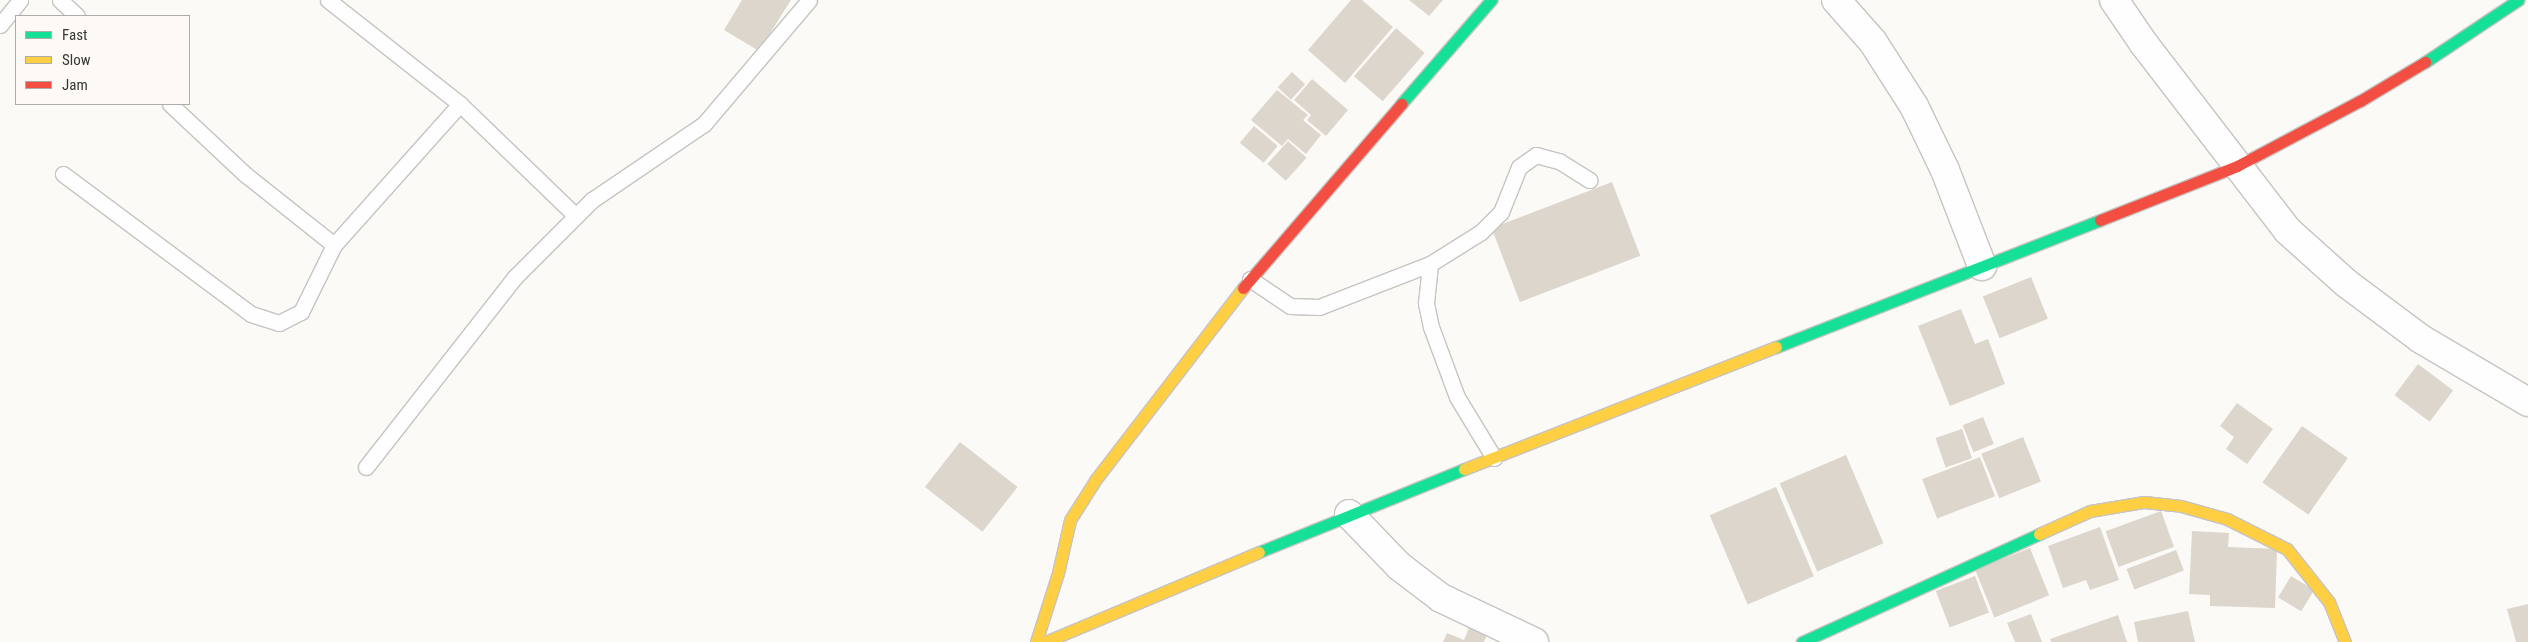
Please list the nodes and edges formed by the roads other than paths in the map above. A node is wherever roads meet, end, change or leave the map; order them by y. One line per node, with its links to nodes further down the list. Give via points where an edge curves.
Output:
1 (20, 0): 10 (lane)
2 (60, 0): 9 (lane)
3 (328, 0): 11 (lane)
4 (808, 0): 16 (lane, via 704,124 592,200)
5 (1491, 0): 20 (street)
6 (1836, 0): 19 (street, via 1872,42 1914,106 1945,170)
7 (2114, 0): 13 (street)
8 (2518, 0): 13 (street, via 2472,33 2360,101)
9 (76, 15)
10 (0, 25)
11 (460, 104): 16 (lane); 17 (lane)
12 (171, 105): 17 (lane, via 246,175)
13 (2237, 166): 19 (street); 21 (street, via 2287,230 2346,283 2421,340)
14 (63, 174): 17 (lane, via 251,314 279,323 300,312)
15 (1590, 180): 18 (lane, via 1559,161 1536,155 1519,167 1501,212 1481,232)
16 (576, 216): 23 (lane, via 515,277)
17 (334, 245)
18 (1430, 264): 20 (lane, via 1319,307 1290,306); 22 (lane, via 1426,303 1431,326 1457,397)
19 (1982, 266): 22 (street)
20 (1250, 279): 25 (street, via 1096,478 1070,520 1058,573)
21 (2523, 391)
22 (1494, 458): 24 (street)
23 (366, 467)
24 (1349, 514): 26 (street); 27 (street, via 1399,566 1441,598)
25 (1036, 642)
26 (1045, 642)
27 (1534, 642)
28 (1802, 642): 29 (street, via 2090,511 2144,502 2181,506 2227,520 2287,549 2329,602)
29 (2345, 642)

